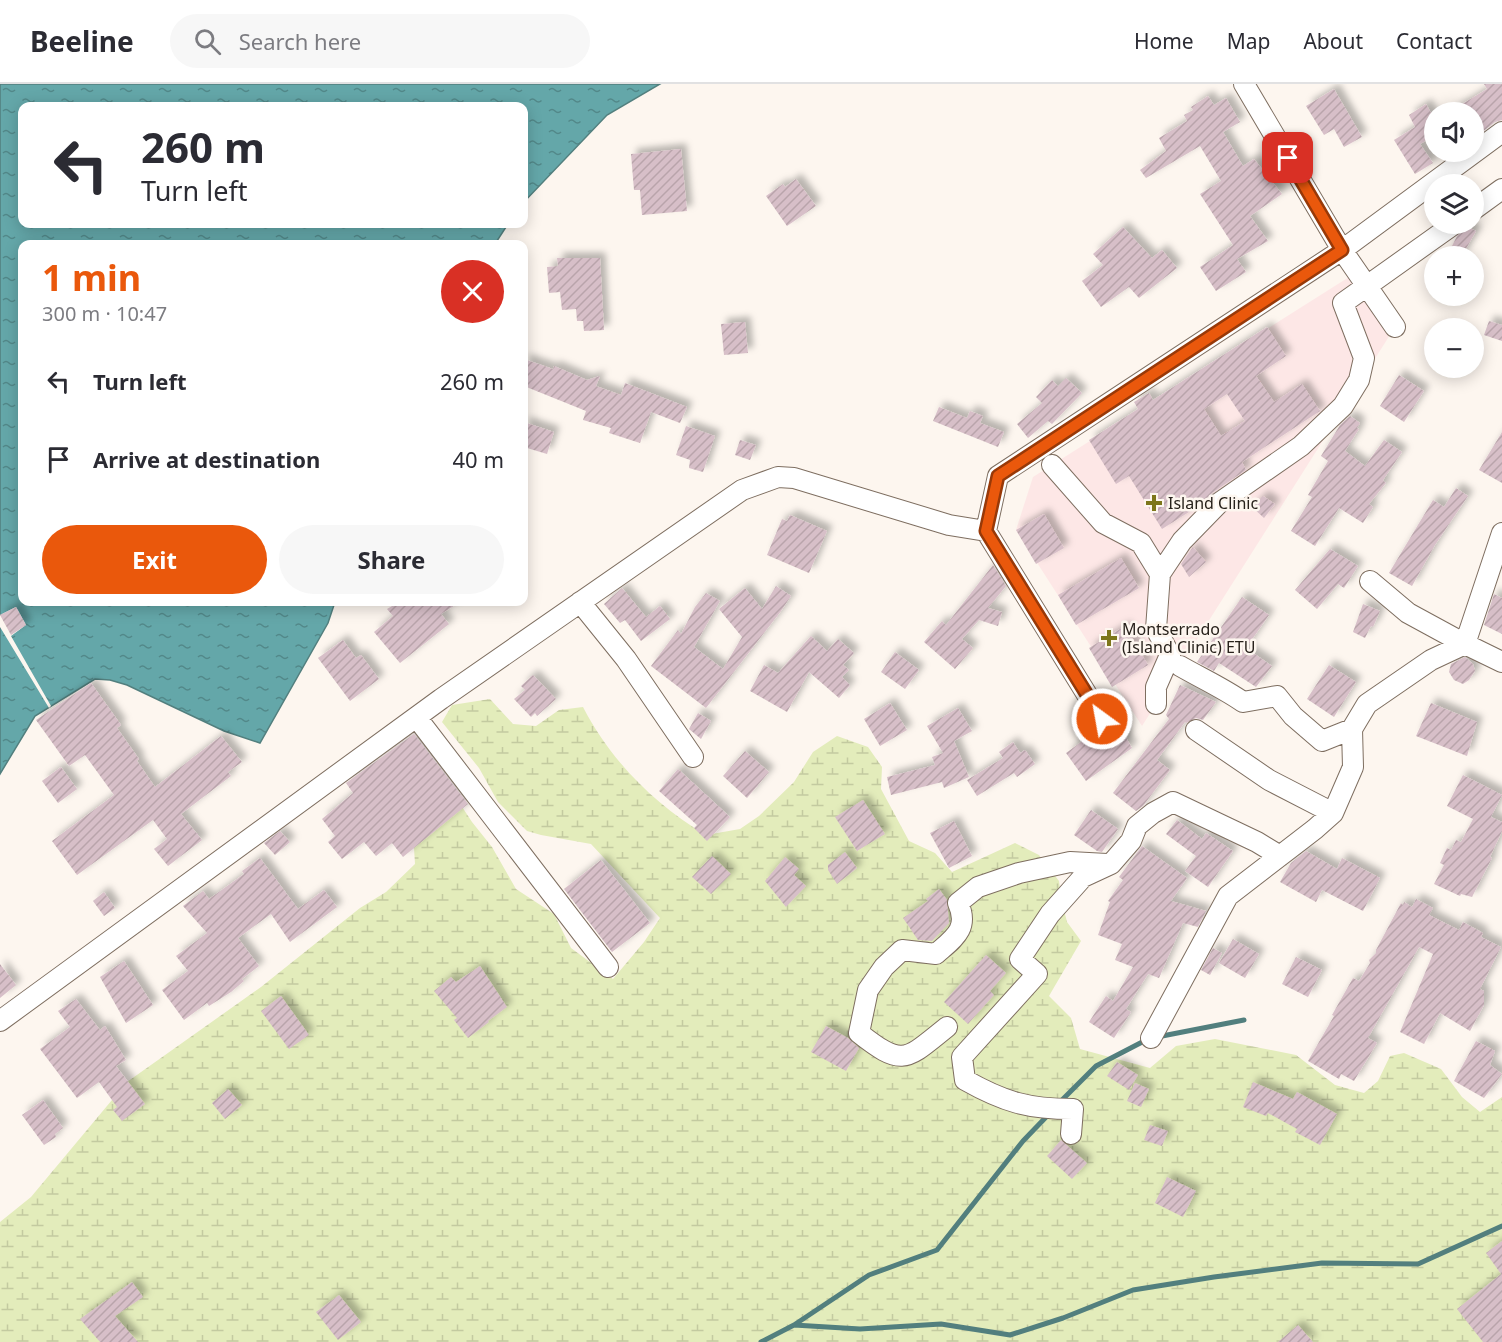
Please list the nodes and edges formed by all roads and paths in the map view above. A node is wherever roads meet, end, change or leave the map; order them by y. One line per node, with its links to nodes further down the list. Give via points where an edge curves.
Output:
1 (1244, 84): 6 (street)
2 (1502, 132): 6 (street)
3 (1502, 189): 4 (street)
4 (1484, 202)
5 (1440, 234): 7 (street)
6 (1342, 250): 7 (street); 10 (street, via 998,476)
7 (1367, 285): 8 (street); 12 (street, via 1343,303 1364,358 1359,380 1343,406 1301,446 1220,503 1182,541)
8 (1395, 327)
9 (1052, 465): 12 (street, via 1103,523 1141,543)
10 (986, 531): 14 (street, via 948,525 794,478 778,477 729,498); 20 (street)
11 (1502, 533): 15 (street)
12 (1160, 574): 18 (street, via 1156,629 1170,655 1156,687)
13 (1370, 581): 15 (street, via 1408,613)
14 (580, 602): 19 (street); 23 (street, via 626,659)
15 (1465, 644): 16 (street); 21 (street, via 1431,660 1367,704)
16 (1502, 662)
17 (1180, 666): 21 (street, via 1243,702 1277,696 1322,741)
18 (1156, 704)
19 (417, 718): 27 (street); 28 (street)
20 (1102, 719)
21 (1352, 729): 24 (street, via 1353,767)
22 (1196, 730): 24 (street, via 1269,780)
23 (693, 757)
24 (1333, 813): 25 (street)
25 (1280, 856): 26 (street, via 1173,802 1137,826 1131,841); 30 (street, via 1228,896)
26 (1111, 864): 29 (street, via 1070,862 978,886 958,903 963,918 959,933 936,954 902,950 884,967 868,990 859,1032 881,1050 903,1057 916,1053); 31 (street, via 1083,878 1050,914 1020,959 1037,974 962,1057 965,1080 996,1097 1041,1109 1073,1109)
27 (608, 967)
28 (0, 1021)
29 (947, 1027)
30 (1151, 1038)
31 (1071, 1134)

